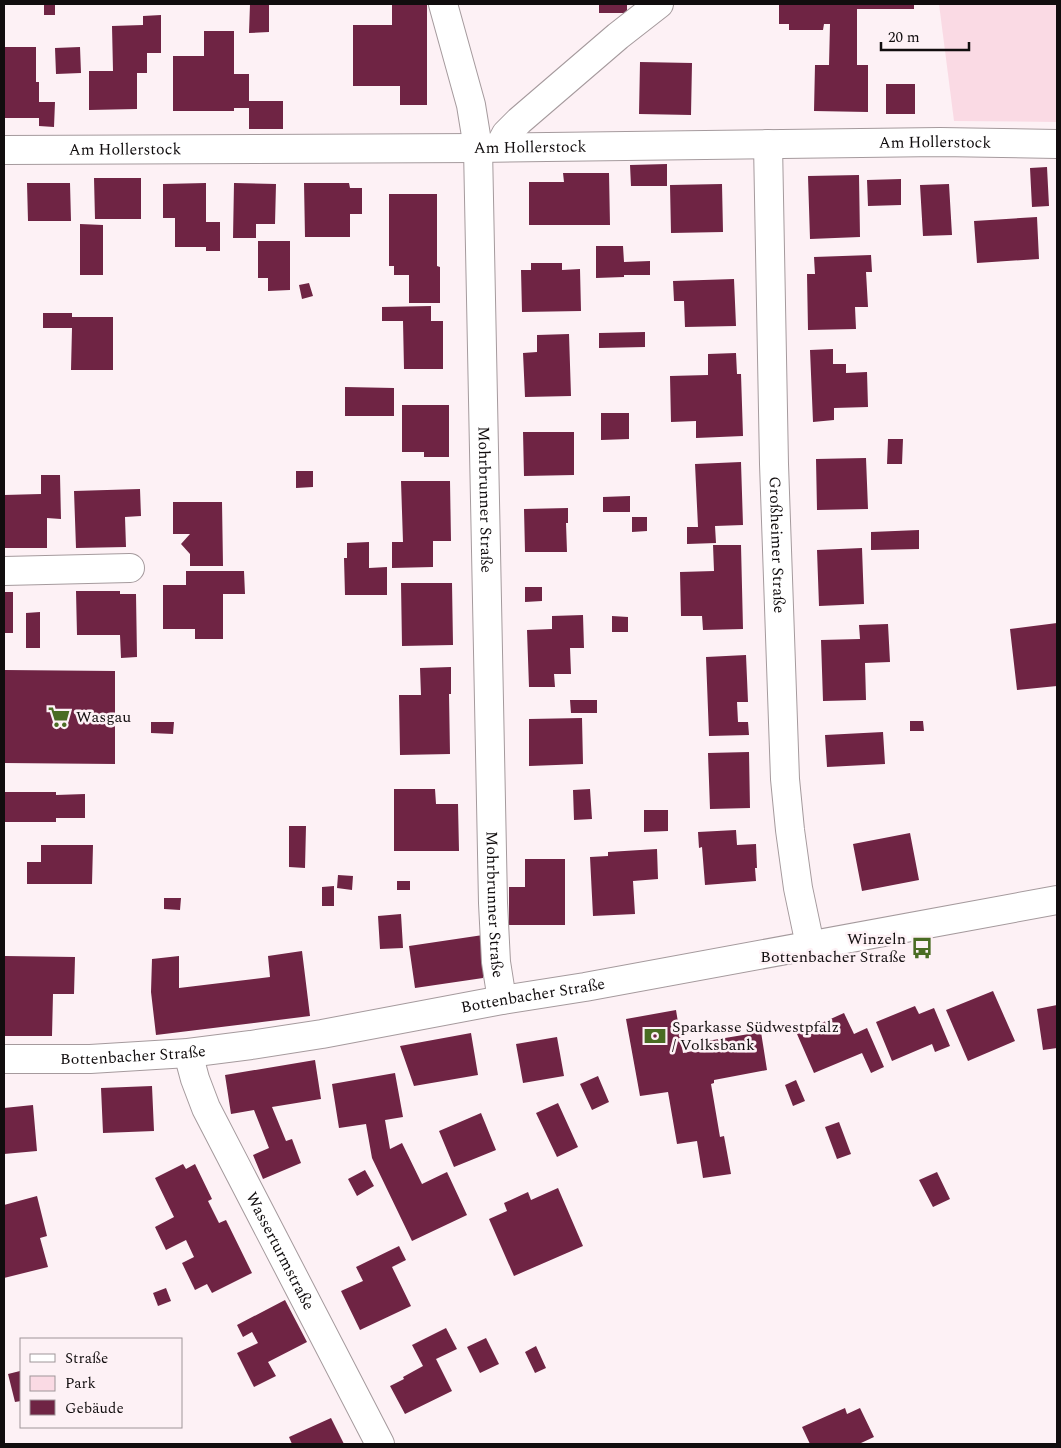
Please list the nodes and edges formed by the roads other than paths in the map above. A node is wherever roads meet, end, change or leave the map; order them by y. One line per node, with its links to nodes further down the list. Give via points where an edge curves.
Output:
1 (443, 4): 5 (street, Mohrbrunner Straße, via 470,105)
2 (659, 4): 5 (street)
3 (768, 144): 4 (street, Am Hollerstock); 5 (street, Am Hollerstock); 10 (street, Großheimer Straße, via 774,464 785,779 798,888)
4 (1057, 144)
5 (488, 148): 6 (street, Am Hollerstock); 11 (street, Mohrbrunner Straße, via 493,903)
6 (4, 150)
7 (130, 568): 8 (street)
8 (4, 571)
9 (1057, 900): 10 (street, Bottenbacher Straße)
10 (810, 945): 11 (street, Bottenbacher Straße)
11 (502, 1000): 12 (street, Bottenbacher Straße, via 313,1035)
12 (188, 1053): 13 (street, Bottenbacher Straße, via 90,1059); 14 (street, Wasserturmstraße, via 206,1108)
13 (4, 1059)
14 (380, 1444)

